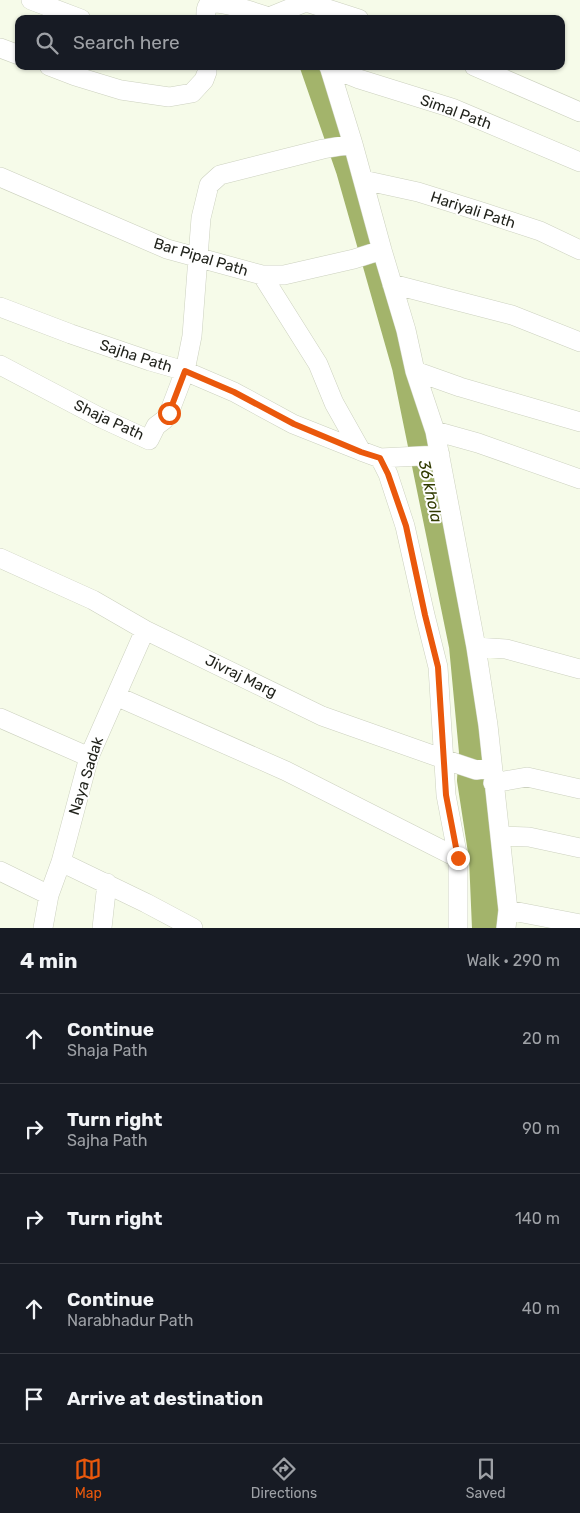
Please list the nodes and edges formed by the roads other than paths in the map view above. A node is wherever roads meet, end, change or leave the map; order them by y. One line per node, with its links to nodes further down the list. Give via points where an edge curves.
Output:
1 (30, 0): 4 (street)
2 (260, 0): 7 (street)
3 (306, 7): 8 (street); 9 (street)
4 (70, 15)
5 (206, 15): 6 (street, via 208,5 222,1)
6 (270, 15)
7 (272, 15)
8 (277, 15)
9 (341, 15)
10 (0, 48): 11 (street)
11 (15, 54)
12 (59, 70): 13 (street, via 121,90 170,97 192,93 204,80)
13 (207, 70)
14 (330, 70): 18 (street)
15 (338, 70): 19 (street, Simal Path, via 452,108)
16 (483, 70): 17 (street)
17 (580, 112)
18 (349, 145): 21 (street); 24 (street, via 220,175 209,185 201,218)
19 (580, 162)
20 (0, 177): 24 (street, Bar Pipal Path, via 166,249)
21 (363, 180): 22 (street, Hariyali Path, via 418,192 482,212 540,231); 23 (street)
22 (580, 250)
23 (379, 251): 25 (street, Bar Pipal Path, via 284,275); 26 (street)
24 (197, 258): 25 (street, Bar Pipal Path); 30 (street, via 192,336)
25 (262, 275): 34 (street, via 318,364 334,403)
26 (392, 284): 28 (street, via 512,315); 31 (street)
27 (0, 307): 30 (street, Sajha Path)
28 (580, 342)
29 (0, 365): 30 (street, Shaja Path, via 149,440 156,426 169,413)
30 (185, 371): 34 (street, Sajha Path, via 234,392 294,424)
31 (415, 371): 32 (street); 33 (street)
32 (580, 422)
33 (435, 431): 35 (street); 37 (street)
34 (361, 452): 36 (street, Sajha Path)
35 (435, 455): 36 (street, Sajha Path); 40 (street)
36 (380, 458): 45 (street, via 406,526 438,667)
37 (580, 479)
38 (0, 558): 39 (street, Jivraj Marg, via 93,600)
39 (145, 630): 42 (street, Naya Sadak); 45 (street, Jivraj Marg, via 322,716)
40 (476, 647): 41 (street, via 506,649); 45 (street, via 488,725)
41 (580, 669)
42 (116, 696): 44 (street, Naya Sadak); 49 (street, via 286,771)
43 (0, 718): 44 (street)
44 (89, 757): 50 (street, Naya Sadak)
45 (472, 769): 46 (street); 47 (street); 49 (street, via 446,795)
46 (580, 789)
47 (500, 836): 48 (street, via 528,837); 54 (street)
48 (580, 848)
49 (458, 858): 59 (street)
50 (61, 862): 52 (street); 53 (street, Naya Sadak)
51 (0, 871): 53 (street)
52 (107, 883): 57 (street); 58 (street)
53 (49, 895): 56 (street, Naya Sadak)
54 (507, 919): 55 (street)
55 (580, 924)
56 (43, 928)
57 (102, 928)
58 (193, 928)
59 (458, 928)

